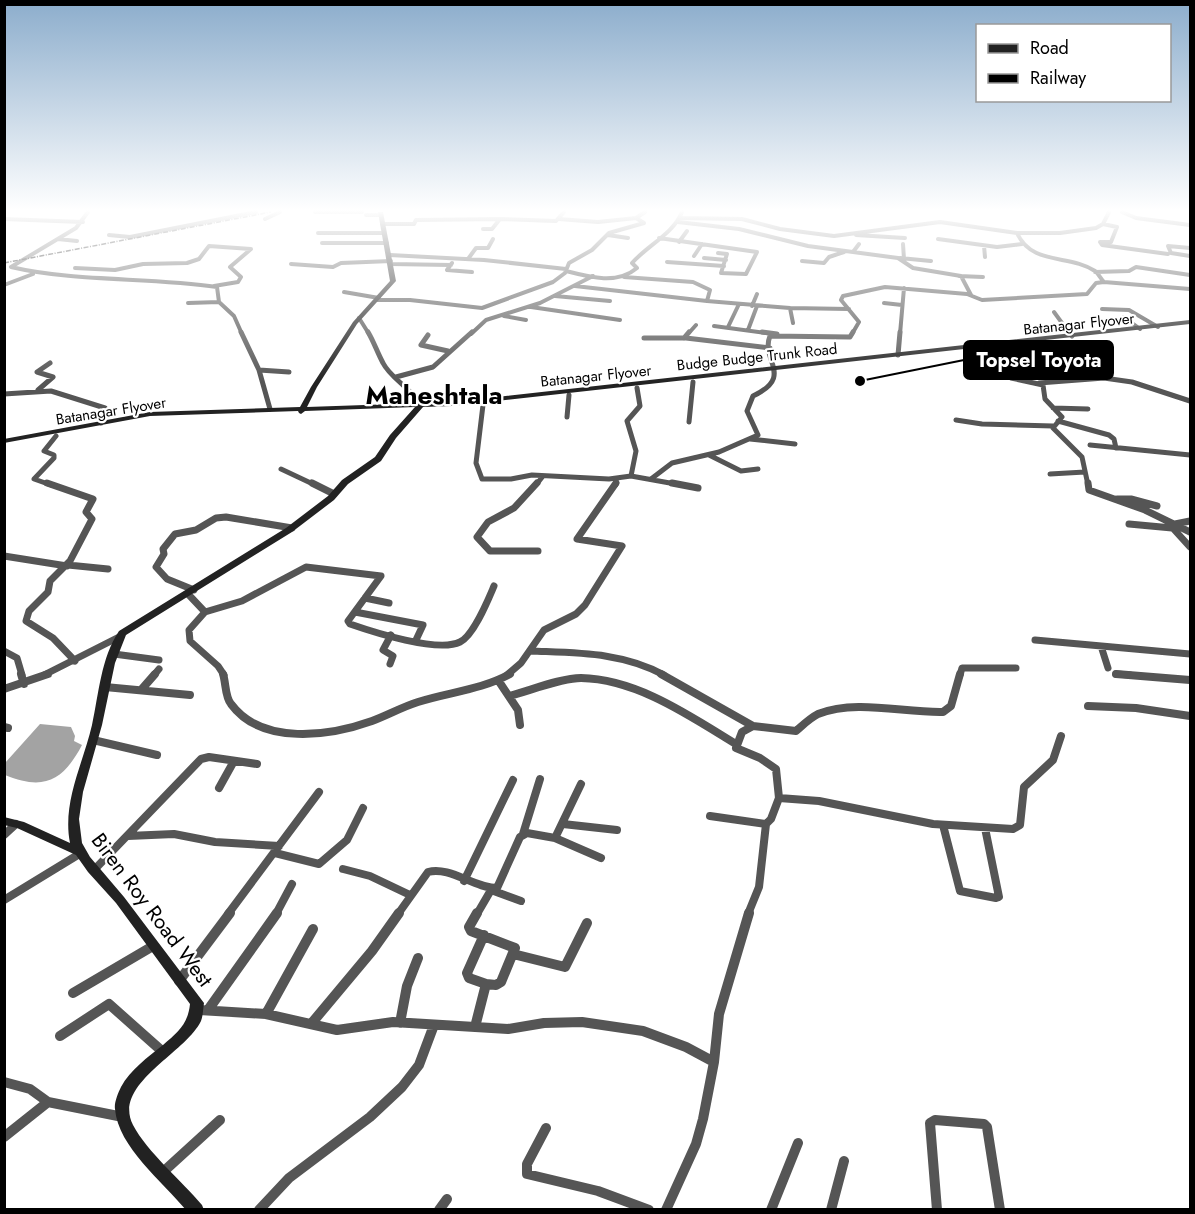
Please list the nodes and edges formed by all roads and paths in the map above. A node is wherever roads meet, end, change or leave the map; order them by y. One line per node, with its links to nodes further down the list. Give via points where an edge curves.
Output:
1 (21, 269): 20 (street)
2 (74, 269): 21 (street)
3 (88, 269): 16 (street)
4 (121, 269): 16 (street)
5 (232, 269): 30 (street, via 241,277 238,282)
6 (392, 269): 39 (main road, via 393,281)
7 (448, 269): 18 (street)
8 (554, 269): 17 (street)
9 (636, 269): 26 (street)
10 (723, 269): 11 (street, via 722,273 747,273)
11 (749, 269)
12 (917, 269): 24 (street)
13 (1085, 269): 19 (street)
14 (1133, 269): 19 (street)
15 (1147, 269): 22 (street)
16 (115, 270): 25 (street)
17 (566, 270): 23 (street); 39 (street, via 545,286 485,308)
18 (472, 272)
19 (1095, 272): 28 (street)
20 (36, 273): 21 (street); 29 (street)
21 (67, 274): 25 (street)
22 (1191, 275)
23 (593, 276): 26 (street); 31 (street)
24 (959, 276): 27 (street); 37 (street)
25 (101, 277): 30 (street)
26 (624, 277): 41 (street, via 693,282 710,290)
27 (983, 278)
28 (1104, 282): 33 (street); 37 (street, via 1096,283 1087,294 1010,301)
29 (5, 285): 34 (street)
30 (214, 286): 42 (street)
31 (575, 286): 38 (street); 41 (street)
32 (904, 288): 37 (street); 46 (street); 50 (street, via 878,288 843,296 841,300)
33 (1191, 290)
34 (6, 292)
35 (344, 292): 39 (street)
36 (757, 294): 47 (street)
37 (971, 295)
38 (555, 296): 40 (street); 48 (street)
39 (378, 299): 54 (main road)
40 (610, 301)
41 (707, 301): 45 (street)
42 (219, 302): 43 (street); 76 (street, via 234,316)
43 (188, 303)
44 (884, 303): 46 (street)
45 (739, 304): 47 (street); 62 (street)
46 (902, 305): 74 (street)
47 (755, 306): 49 (street); 65 (street)
48 (529, 307): 53 (street); 57 (street)
49 (790, 308): 50 (street); 58 (street)
50 (849, 309): 67 (street, via 859,322 850,337)
51 (1102, 309): 63 (street, via 1129,310)
52 (1054, 312): 68 (street)
53 (501, 316): 56 (street); 73 (street, via 483,321)
54 (359, 318): 79 (street, via 377,346 383,364); 94 (main road)
55 (1124, 318): 64 (street)
56 (526, 320)
57 (621, 320)
58 (793, 323)
59 (1190, 324): 63 (main road, Budge Budge Trunk Road); 72 (main road, Budge Budge Trunk Road); 103 (main road, Batanagar Flyover, via 457,405 151,417)
60 (696, 325): 70 (street)
61 (714, 326): 62 (street)
62 (728, 327): 65 (street)
63 (1158, 327): 64 (main road, Budge Budge Trunk Road)
64 (1140, 329): 68 (main road, Budge Budge Trunk Road)
65 (748, 330): 67 (street)
66 (428, 335): 73 (street, via 421,345)
67 (779, 335): 71 (street, via 770,336)
68 (1072, 336): 74 (main road, Budge Budge Trunk Road)
69 (644, 338): 70 (street)
70 (684, 338): 71 (street)
71 (770, 348): 77 (street)
72 (992, 349): 77 (main road, Budge Budge Trunk Road); 81 (street, via 1011,378)
73 (448, 351): 79 (street, via 433,367)
74 (898, 355): 77 (main road, Budge Budge Trunk Road)
75 (50, 363): 83 (street, via 37,372 53,377)
76 (259, 370): 78 (street); 93 (street)
77 (774, 371): 80 (main road, Budge Budge Trunk Road); 90 (main road, Budge Budge Trunk Road); 102 (street, via 769,388 750,401 747,412 758,434)
78 (289, 372)
79 (396, 377): 90 (street, via 415,395)
80 (693, 382): 82 (main road, Budge Budge Trunk Road); 98 (street)
81 (1039, 383): 88 (street, via 1104,378 1132,382); 91 (street)
82 (637, 388): 86 (main road, Budge Budge Trunk Road); 114 (street, via 640,406 627,421 636,451)
83 (38, 390): 85 (street); 99 (street, via 102,407 106,411)
84 (4, 393): 85 (street)
85 (16, 394): 87 (street)
86 (569, 395): 89 (main road, Budge Budge Trunk Road); 95 (street)
87 (4, 401)
88 (1191, 401)
89 (483, 405): 90 (main road, Budge Budge Trunk Road); 113 (street, via 485,418 477,440 476,460 480,477 506,480)
90 (419, 408): 94 (main road, Budge Budge Trunk Road); 118 (main road, via 378,459)
91 (1053, 408): 92 (street); 97 (street, via 1061,414)
92 (1088, 409)
93 (274, 410): 94 (main road, Budge Budge Trunk Road); 99 (main road, Budge Budge Trunk Road, via 165,413); 101 (main road, Budge Budge Trunk Road, via 152,419)
94 (302, 410)
95 (567, 417)
96 (956, 420): 100 (street)
97 (1058, 421): 100 (street); 106 (street, via 1109,435)
98 (689, 422)
99 (101, 423): 103 (main road, Budge Budge Trunk Road)
100 (1053, 426): 111 (street, via 1082,457)
101 (56, 436): 103 (main road, Budge Budge Trunk Road); 129 (street, via 44,452 54,458 35,480 93,499 86,512 92,519)
102 (749, 439): 104 (street); 107 (street)
103 (4, 443)
104 (795, 444)
105 (1090, 445): 106 (street)
106 (1116, 448): 108 (street)
107 (709, 455): 110 (street, via 741,471); 116 (street, via 672,463)
108 (1191, 455)
109 (281, 469): 118 (street)
110 (758, 469)
111 (1085, 472): 112 (street); 119 (street, via 1089,490)
112 (1050, 474)
113 (543, 476): 115 (street); 127 (street, via 530,494 490,520 477,537 490,551)
114 (631, 476): 115 (street); 116 (street)
115 (616, 478): 143 (street, via 615,488 577,539 622,546 583,608 547,627)
116 (651, 479): 117 (street)
117 (698, 488)
118 (334, 494): 124 (main road)
119 (1111, 500): 120 (street, via 1131,499); 123 (street, via 1167,520)
120 (1156, 506)
121 (1191, 521): 123 (street)
122 (1129, 524): 123 (street)
123 (1173, 526): 125 (street); 126 (street)
124 (292, 528): 132 (main road); 132 (street, via 226,517 175,534 156,567 162,577)
125 (1191, 532)
126 (1191, 547)
127 (538, 551)
128 (4, 556): 129 (street)
129 (68, 565): 130 (street); 147 (street, via 50,581 48,592 28,611 26,621 53,638)
130 (108, 570)
131 (494, 586): 139 (street, via 462,641 452,644)
132 (191, 592): 135 (street); 138 (main road)
133 (365, 598): 134 (street); 135 (street, via 381,576 311,566 243,601); 136 (street)
134 (389, 603)
135 (205, 612): 153 (street, via 189,630 190,641 220,665 228,681 232,707 273,732 356,726 426,699)
136 (355, 612): 137 (street, via 350,624); 139 (street, via 423,625)
137 (390, 635): 139 (street); 148 (street, via 383,650 393,656)
138 (119, 637): 144 (main road, Biren Roy Road West); 147 (street)
139 (416, 640)
140 (1035, 640): 141 (street)
141 (1101, 646): 145 (street); 150 (street)
142 (4, 651): 155 (street, via 17,658)
143 (531, 651): 153 (street, via 514,670); 164 (street, via 608,654 651,668)
144 (114, 654): 146 (street); 156 (main road, Biren Roy Road West)
145 (1191, 654)
146 (159, 660)
147 (75, 661): 155 (street)
148 (390, 664)
149 (1016, 668): 164 (street, via 962,668 951,706 943,712 850,709 819,714 796,730)
150 (1108, 668)
151 (159, 669): 158 (street)
152 (1116, 674): 154 (street)
153 (498, 680): 160 (street)
154 (1191, 680)
155 (24, 684): 157 (street)
156 (105, 687): 158 (street); 166 (main road, Biren Roy Road West)
157 (4, 689)
158 (141, 690): 159 (street)
159 (190, 695)
160 (509, 696): 163 (street, via 518,710); 167 (street, via 579,678 616,683 677,708)
161 (1088, 706): 162 (street)
162 (1191, 716)
163 (520, 725)
164 (753, 726): 167 (street, via 742,732)
165 (1061, 736): 183 (street, via 1053,760 1024,787 1019,826)
166 (93, 740): 168 (street); 190 (main road, Biren Roy Road West, via 74,818)
167 (736, 744): 176 (street, via 736,748 776,769)
168 (157, 755)
169 (234, 761): 170 (street); 174 (street); 187 (street, via 201,759)
170 (257, 764)
171 (540, 779): 185 (street)
172 (513, 780): 194 (street)
173 (581, 784): 180 (street)
174 (219, 788)
175 (319, 792): 189 (street)
176 (779, 798): 181 (street); 182 (street, via 819,801)
177 (363, 808): 189 (street, via 357,828 347,842 319,864)
178 (710, 816): 181 (street)
179 (10, 822): 186 (street); 190 (main road)
180 (563, 824): 184 (street); 188 (street)
181 (766, 824): 217 (street, via 759,887 719,1014)
182 (943, 825): 183 (street); 183 (street, via 960,891 996,898 999,897)
183 (986, 828)
184 (618, 830)
185 (523, 834): 188 (street); 196 (street, via 500,885)
186 (4, 835)
187 (128, 836): 189 (street, via 174,834); 193 (street)
188 (555, 838): 191 (street)
189 (277, 850): 206 (street)
190 (80, 852): 193 (main road, Biren Roy Road West); 198 (street)
191 (601, 858)
192 (344, 869): 197 (street, via 370,876)
193 (94, 870): 203 (main road, Biren Roy Road West)
194 (464, 881): 196 (street); 197 (street, via 431,869)
195 (292, 884): 209 (street, via 270,926)
196 (491, 890): 199 (street); 202 (street, via 469,927)
197 (410, 895): 212 (street, via 372,951)
198 (4, 900)
199 (521, 901)
200 (587, 923): 204 (street, via 565,967)
201 (314, 929): 210 (street)
202 (484, 935): 204 (street, via 514,946); 207 (street, via 467,976)
203 (153, 946): 206 (main road, Biren Roy Road West); 208 (street)
204 (513, 954): 207 (street, via 501,982)
205 (418, 958): 211 (street, via 406,986)
206 (179, 981): 209 (main road, Biren Roy Road West)
207 (486, 984): 214 (street)
208 (73, 993)
209 (204, 1010): 210 (street); 216 (main road, Biren Roy Road West)
210 (266, 1014): 212 (street)
211 (400, 1023): 212 (street, via 337,1030); 213 (street)
212 (311, 1024)
213 (434, 1025): 214 (street); 229 (street, via 419,1065 402,1087 296,1172)
214 (475, 1027): 217 (street, via 508,1029 582,1022 634,1029 686,1047)
215 (60, 1036): 216 (street, via 109,1004)
216 (163, 1052): 220 (main road, Biren Roy Road West, via 130,1086 124,1098)
217 (714, 1062): 232 (street, via 696,1144)
218 (4, 1082): 219 (street, via 30,1089)
219 (48, 1102): 220 (street); 223 (street)
220 (123, 1117): 226 (main road)
221 (220, 1120): 226 (street)
222 (546, 1128): 231 (street, via 527,1164 527,1174 598,1191)
223 (4, 1137)
224 (798, 1143): 233 (street)
225 (844, 1161): 234 (street)
226 (163, 1172): 228 (main road)
227 (447, 1199): 230 (street)
228 (197, 1209)
229 (259, 1209)
230 (439, 1209)
231 (649, 1209)
232 (666, 1209)
233 (771, 1209)
234 (831, 1209)
235 (937, 1209): 236 (street, via 930,1124 935,1120 987,1127)
236 (1000, 1209)

